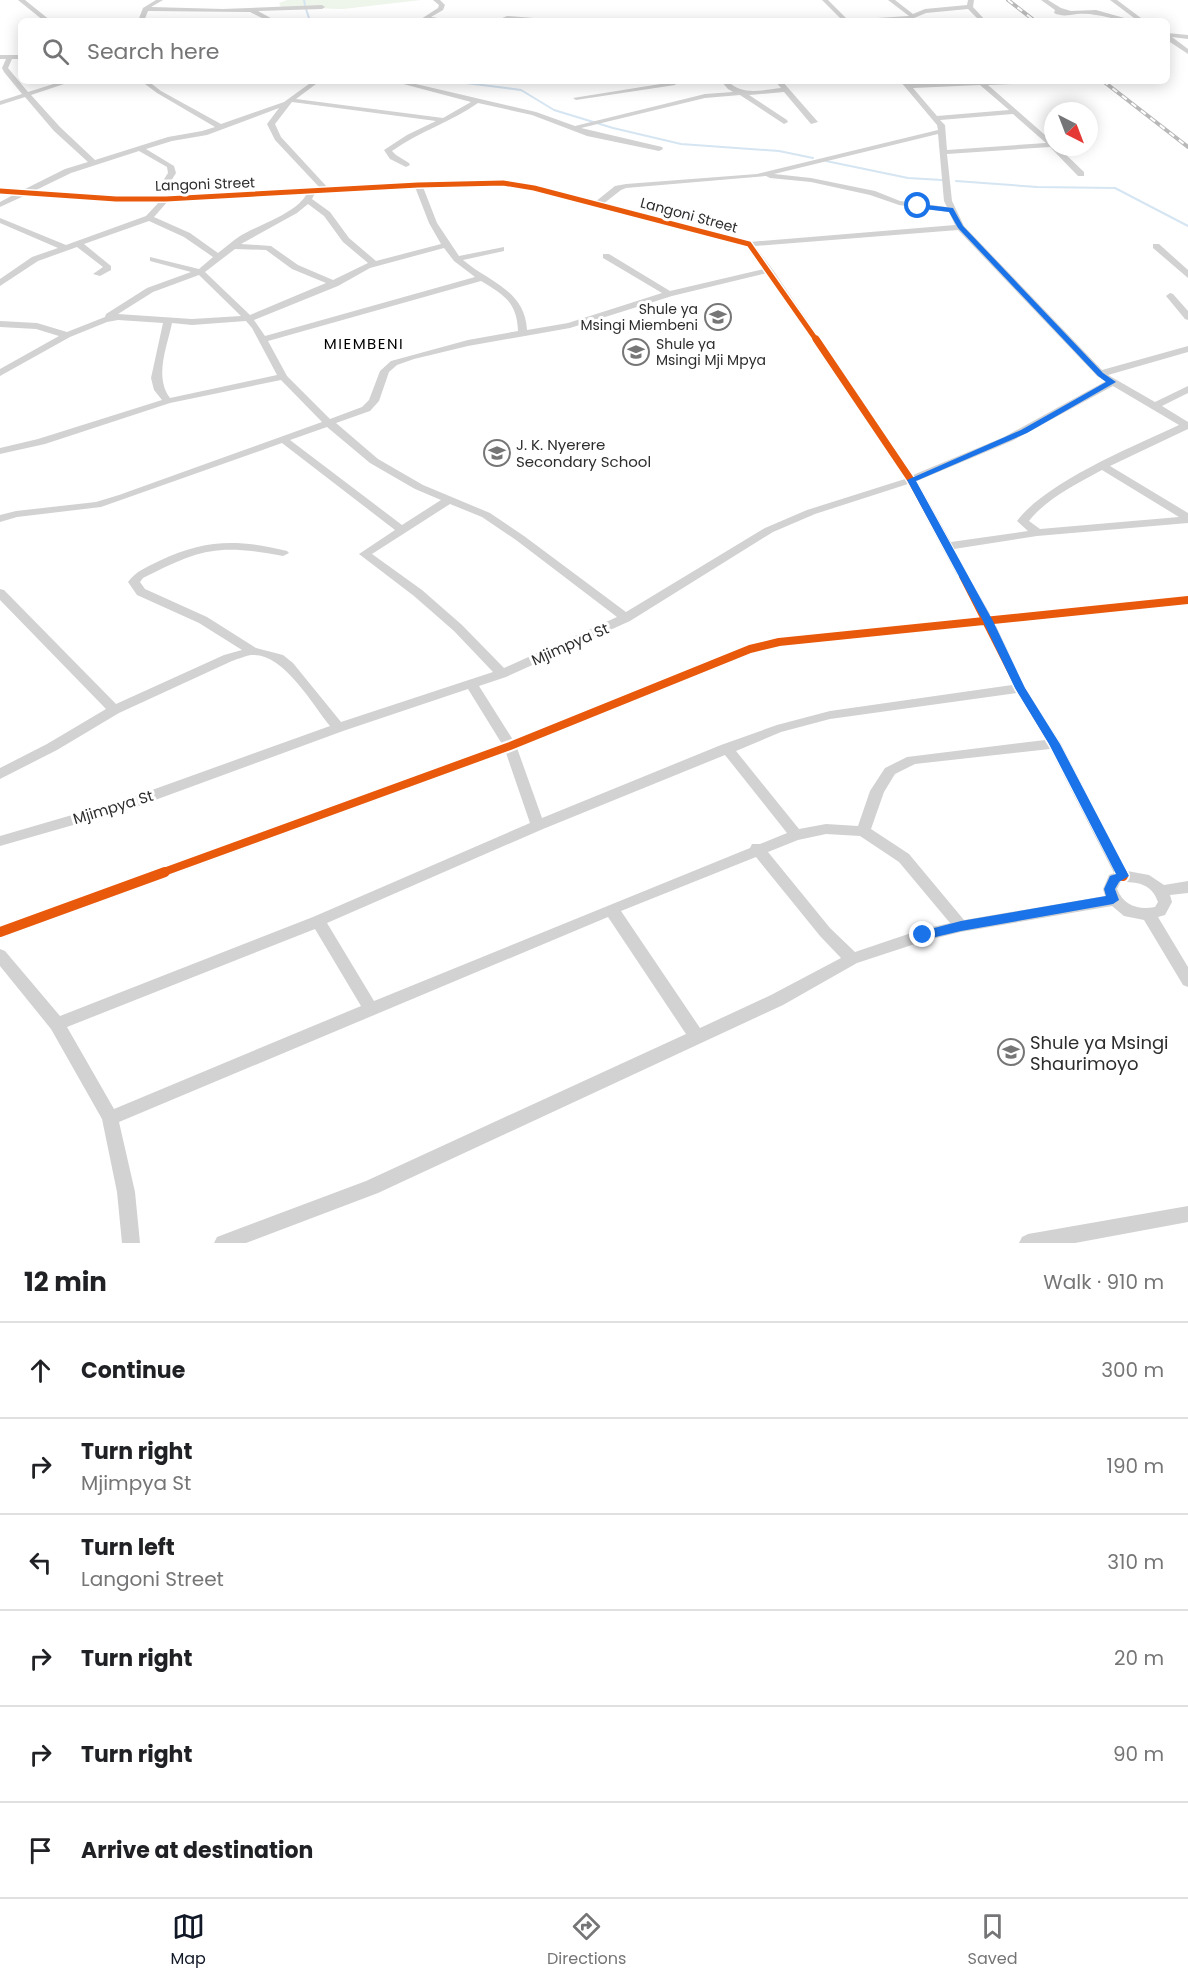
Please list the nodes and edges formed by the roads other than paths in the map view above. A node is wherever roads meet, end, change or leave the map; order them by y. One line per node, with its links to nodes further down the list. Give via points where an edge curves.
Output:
1 (21, 0): 14 (street)
2 (160, 0): 10 (street)
3 (436, 0): 17 (street, via 441,9)
4 (825, 0): 18 (street)
5 (891, 0): 13 (street)
6 (1044, 0): 12 (street, via 1059,10 1057,13)
7 (1113, 0): 23 (street)
8 (970, 3): 13 (street); 20 (street)
9 (322, 7): 11 (street)
10 (145, 9): 11 (street); 15 (street)
11 (251, 10): 16 (street)
12 (1069, 13): 21 (street); 22 (street, via 1096,12)
13 (911, 15): 19 (street)
14 (44, 18)
15 (142, 18)
16 (267, 18)
17 (426, 18)
18 (843, 18)
19 (912, 18)
20 (981, 18)
21 (1072, 18)
22 (1120, 18)
23 (1138, 18)
24 (1170, 36): 26 (street)
25 (1170, 38): 27 (street)
26 (1188, 39): 27 (street)
27 (1175, 42): 28 (street)
28 (1188, 52)
29 (0, 57): 30 (street)
30 (10, 57): 31 (street); 32 (street, via 5,68)
31 (18, 57)
32 (18, 83)
33 (19, 84): 46 (street)
34 (60, 84): 46 (street)
35 (148, 84): 57 (street)
36 (313, 84): 50 (street)
37 (407, 84): 49 (street)
38 (659, 84): 47 (street)
39 (673, 84): 48 (street)
40 (727, 84): 45 (street)
41 (780, 84): 44 (street)
42 (906, 84): 53 (street)
43 (983, 84): 52 (street)
44 (784, 90): 45 (street); 56 (street)
45 (740, 92): 48 (street); 55 (street)
46 (28, 94): 51 (street); 66 (street)
47 (576, 98)
48 (690, 99): 58 (street)
49 (477, 101): 54 (street); 58 (street, via 534,113)
50 (288, 102): 54 (street); 57 (street); 72 (street, via 271,124 278,138)
51 (0, 103)
52 (1016, 112): 53 (street); 60 (street)
53 (937, 118): 59 (street)
54 (446, 120): 67 (street, via 388,150)
55 (784, 122)
56 (814, 122)
57 (221, 127): 62 (street)
58 (574, 128): 63 (street)
59 (941, 131): 64 (street); 69 (street)
60 (1044, 138)
61 (1044, 146): 64 (street)
62 (140, 149): 66 (street); 71 (street, via 170,166 172,173)
63 (659, 149)
64 (945, 152): 79 (street)
65 (1063, 156): 68 (street)
66 (93, 163): 74 (street, via 52,177)
67 (406, 165)
68 (1081, 174)
69 (758, 176): 78 (street, via 626,186); 79 (street, via 811,180 899,203)
70 (417, 185): 72 (street, Langoni Street); 78 (street, Langoni Street, via 515,184); 85 (street, via 424,207)
71 (163, 187)
72 (326, 190): 75 (street, Langoni Street)
73 (0, 191): 74 (street, Langoni Street)
74 (29, 192): 76 (street, Langoni Street); 77 (street)
75 (310, 196): 76 (street, Langoni Street); 86 (street, via 284,218); 94 (street, via 346,240)
76 (166, 199): 80 (street)
77 (0, 205)
78 (596, 205): 84 (street, Langoni Street)
79 (951, 210): 82 (street)
80 (149, 218): 83 (street); 91 (street, via 187,235)
81 (0, 220): 88 (street)
82 (960, 227): 84 (street); 114 (street)
83 (77, 243): 88 (street); 97 (street, via 108,266)
84 (749, 244): 95 (street, Langoni Street)
85 (446, 245): 93 (street); 94 (street)
86 (232, 246): 91 (street); 101 (street, via 268,248 295,267)
87 (1156, 246): 98 (street)
88 (63, 248): 100 (street, via 19,268)
89 (501, 249): 93 (street)
90 (606, 256): 102 (street)
91 (218, 257): 96 (street)
92 (153, 259): 96 (street)
93 (457, 259): 99 (street)
94 (374, 264): 101 (street)
95 (769, 270): 102 (street); 125 (street, Langoni Street)
96 (200, 272): 105 (street); 106 (street, via 150,290)
97 (97, 274)
98 (1188, 275)
99 (481, 278): 109 (street, via 511,299 521,313); 111 (street)
100 (0, 283)
101 (335, 284): 105 (street)
102 (669, 294): 109 (street, via 570,325)
103 (1170, 296): 104 (street)
104 (1188, 317)
105 (250, 318): 107 (street); 111 (street)
106 (104, 320): 107 (street, via 128,316); 110 (street)
107 (168, 321): 118 (street, via 156,378)
108 (0, 324): 110 (street, via 37,326)
109 (523, 334): 120 (street, via 440,349 394,363 385,372 374,401 366,409)
110 (66, 335): 113 (street)
111 (264, 339): 115 (street)
112 (1188, 349): 114 (street)
113 (0, 373)
114 (1100, 374): 116 (street)
115 (283, 377): 118 (street); 120 (street)
116 (1112, 382): 119 (street); 125 (street, Mjimpya St, via 1024,431)
117 (1188, 389): 119 (street)
118 (168, 401): 123 (street, via 41,442)
119 (1153, 407): 121 (street)
120 (329, 423): 122 (street); 126 (street, via 374,461)
121 (1187, 425): 124 (street)
122 (284, 440): 127 (street, via 97,505 40,510); 129 (street)
123 (0, 451)
124 (1103, 466): 128 (street); 130 (street, via 1030,510 1023,521)
125 (911, 480): 131 (street, Langoni Street); 135 (street, Mjimpya St, via 811,512 769,530)
126 (448, 500): 129 (street); 135 (street, via 486,515)
127 (0, 519)
128 (1188, 519): 130 (street)
129 (401, 529): 138 (street, via 365,554 458,628)
130 (1037, 533): 131 (street)
131 (949, 546): 136 (street, Langoni Street)
132 (283, 553): 137 (street, via 219,544 200,547 134,582 141,592 203,620)
133 (0, 593): 141 (street)
134 (1188, 600): 136 (street)
135 (626, 618): 138 (street, Mjimpya St)
136 (988, 621): 140 (street, Langoni Street); 144 (street, via 779,642 750,649)
137 (252, 651): 141 (street); 142 (street, via 279,658 289,666)
138 (502, 674): 139 (street, Mjimpya St)
139 (472, 685): 142 (street, Mjimpya St); 144 (street)
140 (1020, 688): 143 (street, Langoni Street); 145 (street, via 830,715)
141 (114, 710): 146 (street)
142 (338, 728): 150 (street, Mjimpya St, via 132,803)
143 (1054, 744): 148 (street, via 912,760 890,771 877,791); 152 (street, Langoni Street)
144 (510, 746): 147 (street); 160 (street)
145 (726, 748): 147 (street); 149 (street)
146 (0, 774)
147 (538, 825): 158 (street)
148 (863, 831): 149 (street, via 826,829); 159 (street, via 904,858)
149 (796, 835): 151 (street)
150 (0, 842)
151 (757, 848): 156 (street); 162 (street)
152 (1123, 876): 154 (street, via 1140,876); 155 (street, via 1114,879 1110,889)
153 (1188, 887): 154 (street)
154 (1161, 891): 157 (street, via 1165,902 1160,911)
155 (1113, 900): 157 (street, via 1129,912); 159 (street)
156 (611, 909): 164 (street); 166 (street)
157 (1149, 915): 163 (street)
158 (318, 921): 164 (street); 165 (street)
159 (961, 926): 162 (street)
160 (0, 932)
161 (0, 955): 165 (street)
162 (852, 959): 166 (street)
163 (1188, 981)
164 (371, 1010): 167 (street)
165 (57, 1024): 167 (street)
166 (697, 1037): 170 (street, via 372,1187)
167 (110, 1118): 169 (street, via 126,1192)
168 (1188, 1214): 171 (street)
169 (131, 1243)
170 (223, 1243)
171 (1028, 1243)

